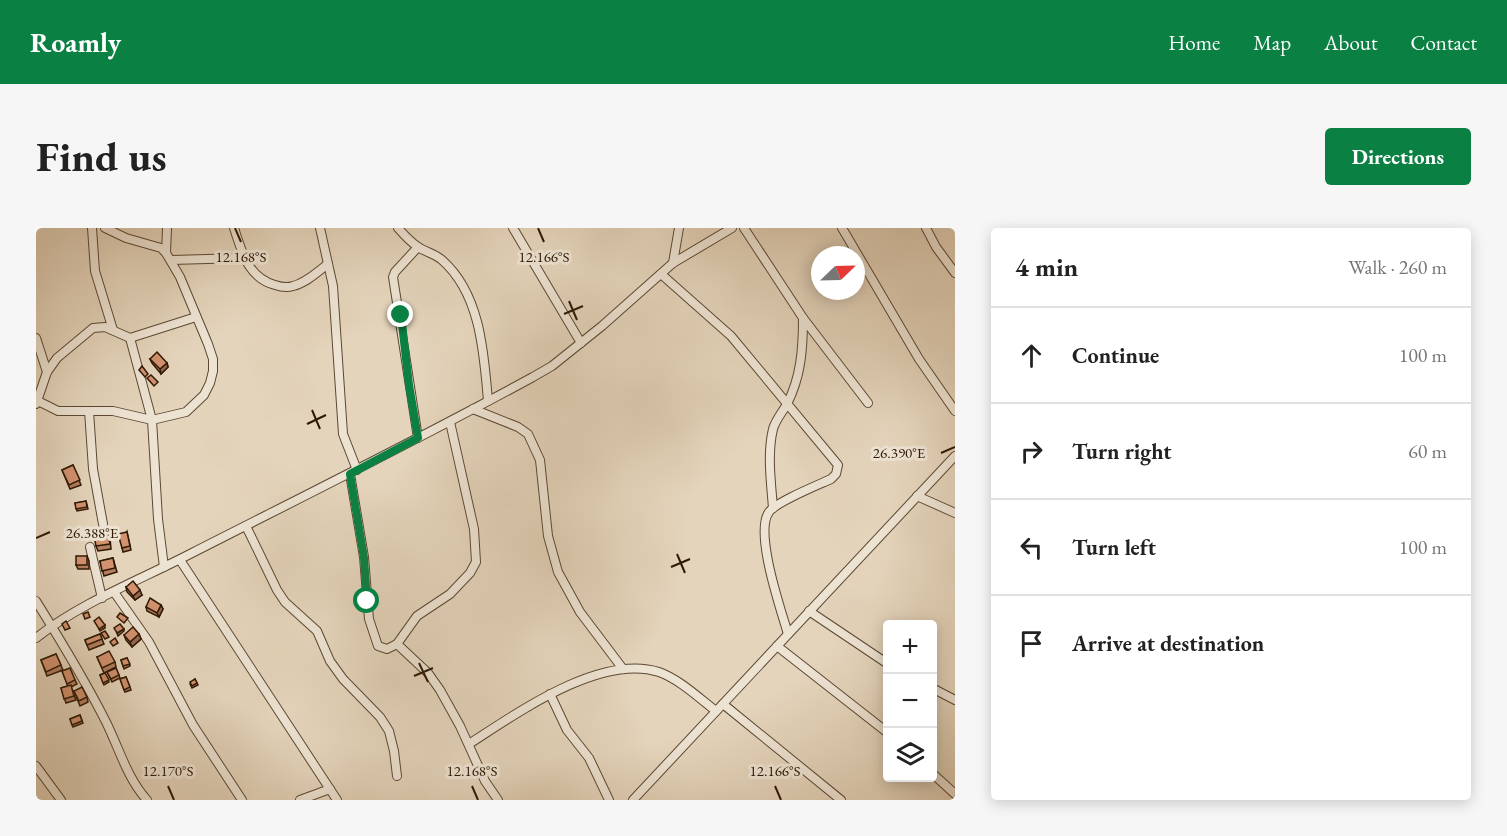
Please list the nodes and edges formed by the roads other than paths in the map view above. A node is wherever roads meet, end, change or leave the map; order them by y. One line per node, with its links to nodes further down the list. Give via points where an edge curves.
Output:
1 (92, 228): 22 (street, via 94,271)
2 (105, 228): 14 (street, via 161,248)
3 (167, 228): 14 (street)
4 (234, 228): 15 (street)
5 (320, 228): 17 (street)
6 (398, 228): 13 (street)
7 (513, 228): 25 (street)
8 (679, 228): 16 (street)
9 (732, 228): 16 (street)
10 (744, 228): 21 (street)
11 (842, 228): 33 (street, via 919,359)
12 (926, 228): 18 (street)
13 (418, 247): 27 (street, via 441,259 465,291 482,337); 36 (street, via 393,277)
14 (168, 256): 15 (street); 20 (street)
15 (244, 258): 17 (street, via 264,282 286,288 303,282)
16 (673, 263): 19 (street)
17 (328, 264): 38 (street, via 337,330 343,434)
18 (955, 273)
19 (661, 274): 25 (street); 30 (street, via 731,336)
20 (196, 317): 24 (street); 34 (street, via 213,359 210,382 204,395 186,412)
21 (803, 318): 29 (street); 30 (street, via 802,357)
22 (113, 330): 24 (street); 26 (street, via 93,328 57,358)
23 (36, 338): 26 (street)
24 (130, 338): 34 (street)
25 (581, 343): 27 (street, via 552,366)
26 (47, 372): 28 (street)
27 (488, 401): 31 (street)
28 (37, 402): 32 (street, via 58,411)
29 (868, 403)
30 (787, 404): 40 (street, via 772,438); 40 (street, via 836,460 838,470 831,478)
31 (473, 409): 35 (street); 57 (street, via 528,434 540,460 548,536 558,572 580,612)
32 (89, 411): 34 (street, via 113,411); 42 (street, via 93,469)
33 (955, 411)
34 (152, 420): 46 (street)
35 (450, 422): 36 (street); 54 (street, via 474,529 476,562 450,594 417,616)
36 (418, 438): 38 (street)
37 (955, 456): 39 (street)
38 (353, 472): 43 (street); 54 (street, via 369,619 378,646 387,649)
39 (917, 496): 41 (street); 50 (street)
40 (773, 508): 52 (street, via 765,520 765,549)
41 (955, 513)
42 (103, 524)
43 (246, 526): 45 (street); 66 (street, via 285,602 317,631 343,679 381,717 389,731)
44 (90, 547): 48 (street)
45 (180, 560): 46 (street); 68 (street)
46 (164, 567): 47 (street)
47 (114, 592): 48 (street); 72 (street, via 149,642 193,725)
48 (102, 598): 51 (street)
49 (36, 601): 51 (street)
50 (809, 611): 52 (street); 56 (street)
51 (51, 626): 53 (street); 71 (street, via 80,670 133,783)
52 (788, 634): 55 (street)
53 (36, 638)
54 (397, 644): 64 (street, via 434,681)
55 (777, 646): 61 (street); 63 (street)
56 (883, 660)
57 (623, 669): 59 (street); 62 (street, via 661,673)
58 (937, 690): 60 (street)
59 (550, 694): 64 (street); 76 (street, via 567,730 594,766)
60 (955, 700)
61 (723, 704): 62 (street); 78 (street)
62 (716, 711): 77 (street)
63 (883, 729)
64 (469, 744): 75 (street)
65 (36, 766): 70 (street)
66 (397, 776)
67 (937, 777): 69 (street)
68 (330, 789): 73 (street); 74 (street)
69 (955, 794)
70 (61, 800)
71 (147, 800)
72 (242, 800)
73 (300, 800)
74 (337, 800)
75 (498, 800)
76 (609, 800)
77 (633, 800)
78 (841, 800)

